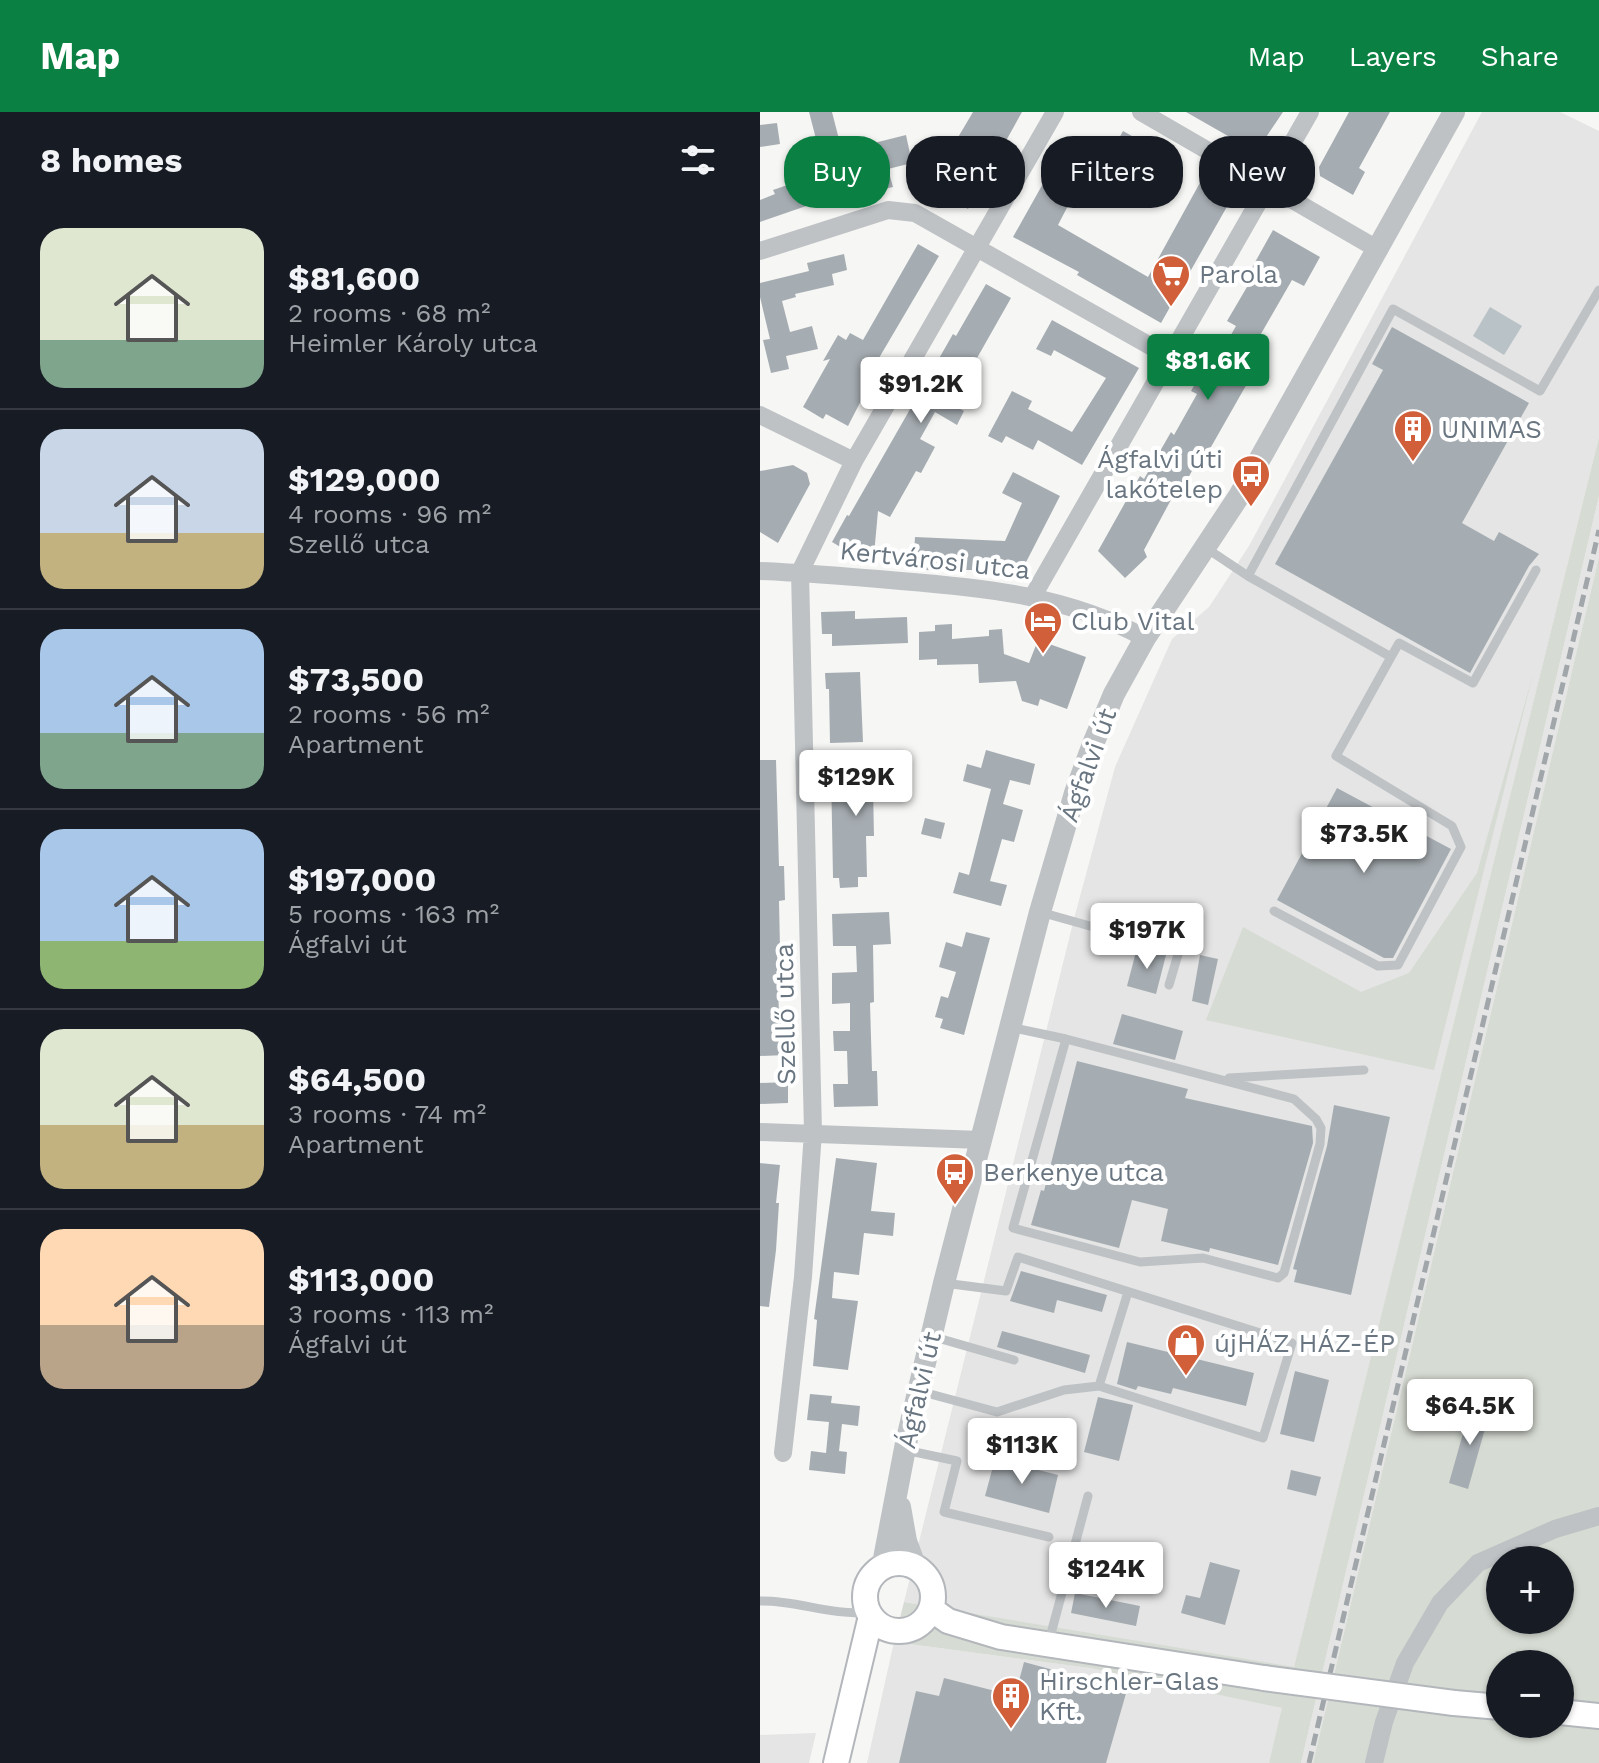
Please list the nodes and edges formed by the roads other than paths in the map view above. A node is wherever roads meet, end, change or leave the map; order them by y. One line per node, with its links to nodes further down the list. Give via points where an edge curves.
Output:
1 (1055, 112): 9 (street)
2 (1141, 112): 6 (street)
3 (1310, 112): 5 (street)
4 (1454, 112): 10 (street, Ágfalvi út)
5 (1296, 136)
6 (1199, 145)
7 (1255, 208): 13 (street)
8 (1307, 208): 10 (street)
9 (979, 247): 11 (street, via 924,216 888,210); 13 (street); 15 (street)
10 (1379, 250): 16 (street, Ágfalvi út, via 1255,470)
11 (760, 251)
12 (1599, 290): 20 (lane, via 1540,391 1393,309)
13 (1168, 356): 21 (street)
14 (760, 415): 15 (street)
15 (854, 461): 19 (street)
16 (1205, 547): 20 (lane); 22 (street, Ágfalvi út)
17 (1536, 570): 23 (lane, via 1473,683 1399,643)
18 (760, 571): 19 (street, Kertvárosi utca)
19 (800, 572): 21 (street, Kertvárosi utca); 32 (street, Szellő utca)
20 (1248, 576): 23 (lane)
21 (1033, 596): 22 (street, Kertvárosi utca, via 1094,614)
22 (1145, 638): 25 (street, Ágfalvi út, via 1093,744)
23 (1391, 657): 24 (lane, via 1336,756 1452,826 1461,847 1398,965 1378,966)
24 (1274, 911)
25 (1040, 912): 26 (lane, via 1179,951); 27 (street, Ágfalvi út)
26 (1169, 985)
27 (1010, 1027): 28 (lane); 33 (street, Ágfalvi út)
28 (1066, 1039): 30 (lane); 30 (lane, via 1013,1228 1140,1262 1203,1258 1278,1278 1288,1266 1321,1128 1294,1099)
29 (1364, 1070): 30 (lane)
30 (1218, 1079)
31 (760, 1132): 32 (street)
32 (813, 1132): 33 (street); 41 (street, Szellő utca)
33 (981, 1140): 34 (street, Ágfalvi út)
34 (944, 1283): 35 (lane, via 1006,1291 1018,1257); 36 (street, Ágfalvi út)
35 (1128, 1292): 38 (lane); 38 (lane, via 1292,1343 1263,1438)
36 (931, 1336): 37 (lane); 39 (street, Ágfalvi út)
37 (1014, 1360)
38 (1099, 1386): 39 (lane, via 1064,1390 997,1412)
39 (919, 1391): 40 (street, Ágfalvi út)
40 (905, 1450): 42 (street, Ágfalvi út); 45 (lane, via 957,1461 944,1512)
41 (783, 1453)
42 (898, 1490): 46 (street, Ágfalvi út); 47 (street, Ágfalvi út)
43 (1088, 1496): 51 (lane)
44 (1599, 1516): 56 (street, via 1478,1563 1440,1603 1405,1663)
45 (1049, 1537)
46 (916, 1568): 47 (main road, via 898,1564); 49 (main road, via 931,1586)
47 (882, 1569): 50 (main road, via 867,1588)
48 (760, 1601): 50 (lane, via 783,1600)
49 (933, 1618): 50 (main road, via 909,1630); 51 (main road)
50 (877, 1619): 55 (main road)
51 (1048, 1644): 52 (main road, bridge)
52 (1486, 1706)
53 (1574, 1713): 54 (main road)
54 (1599, 1716)
55 (836, 1763)
56 (1374, 1763)

